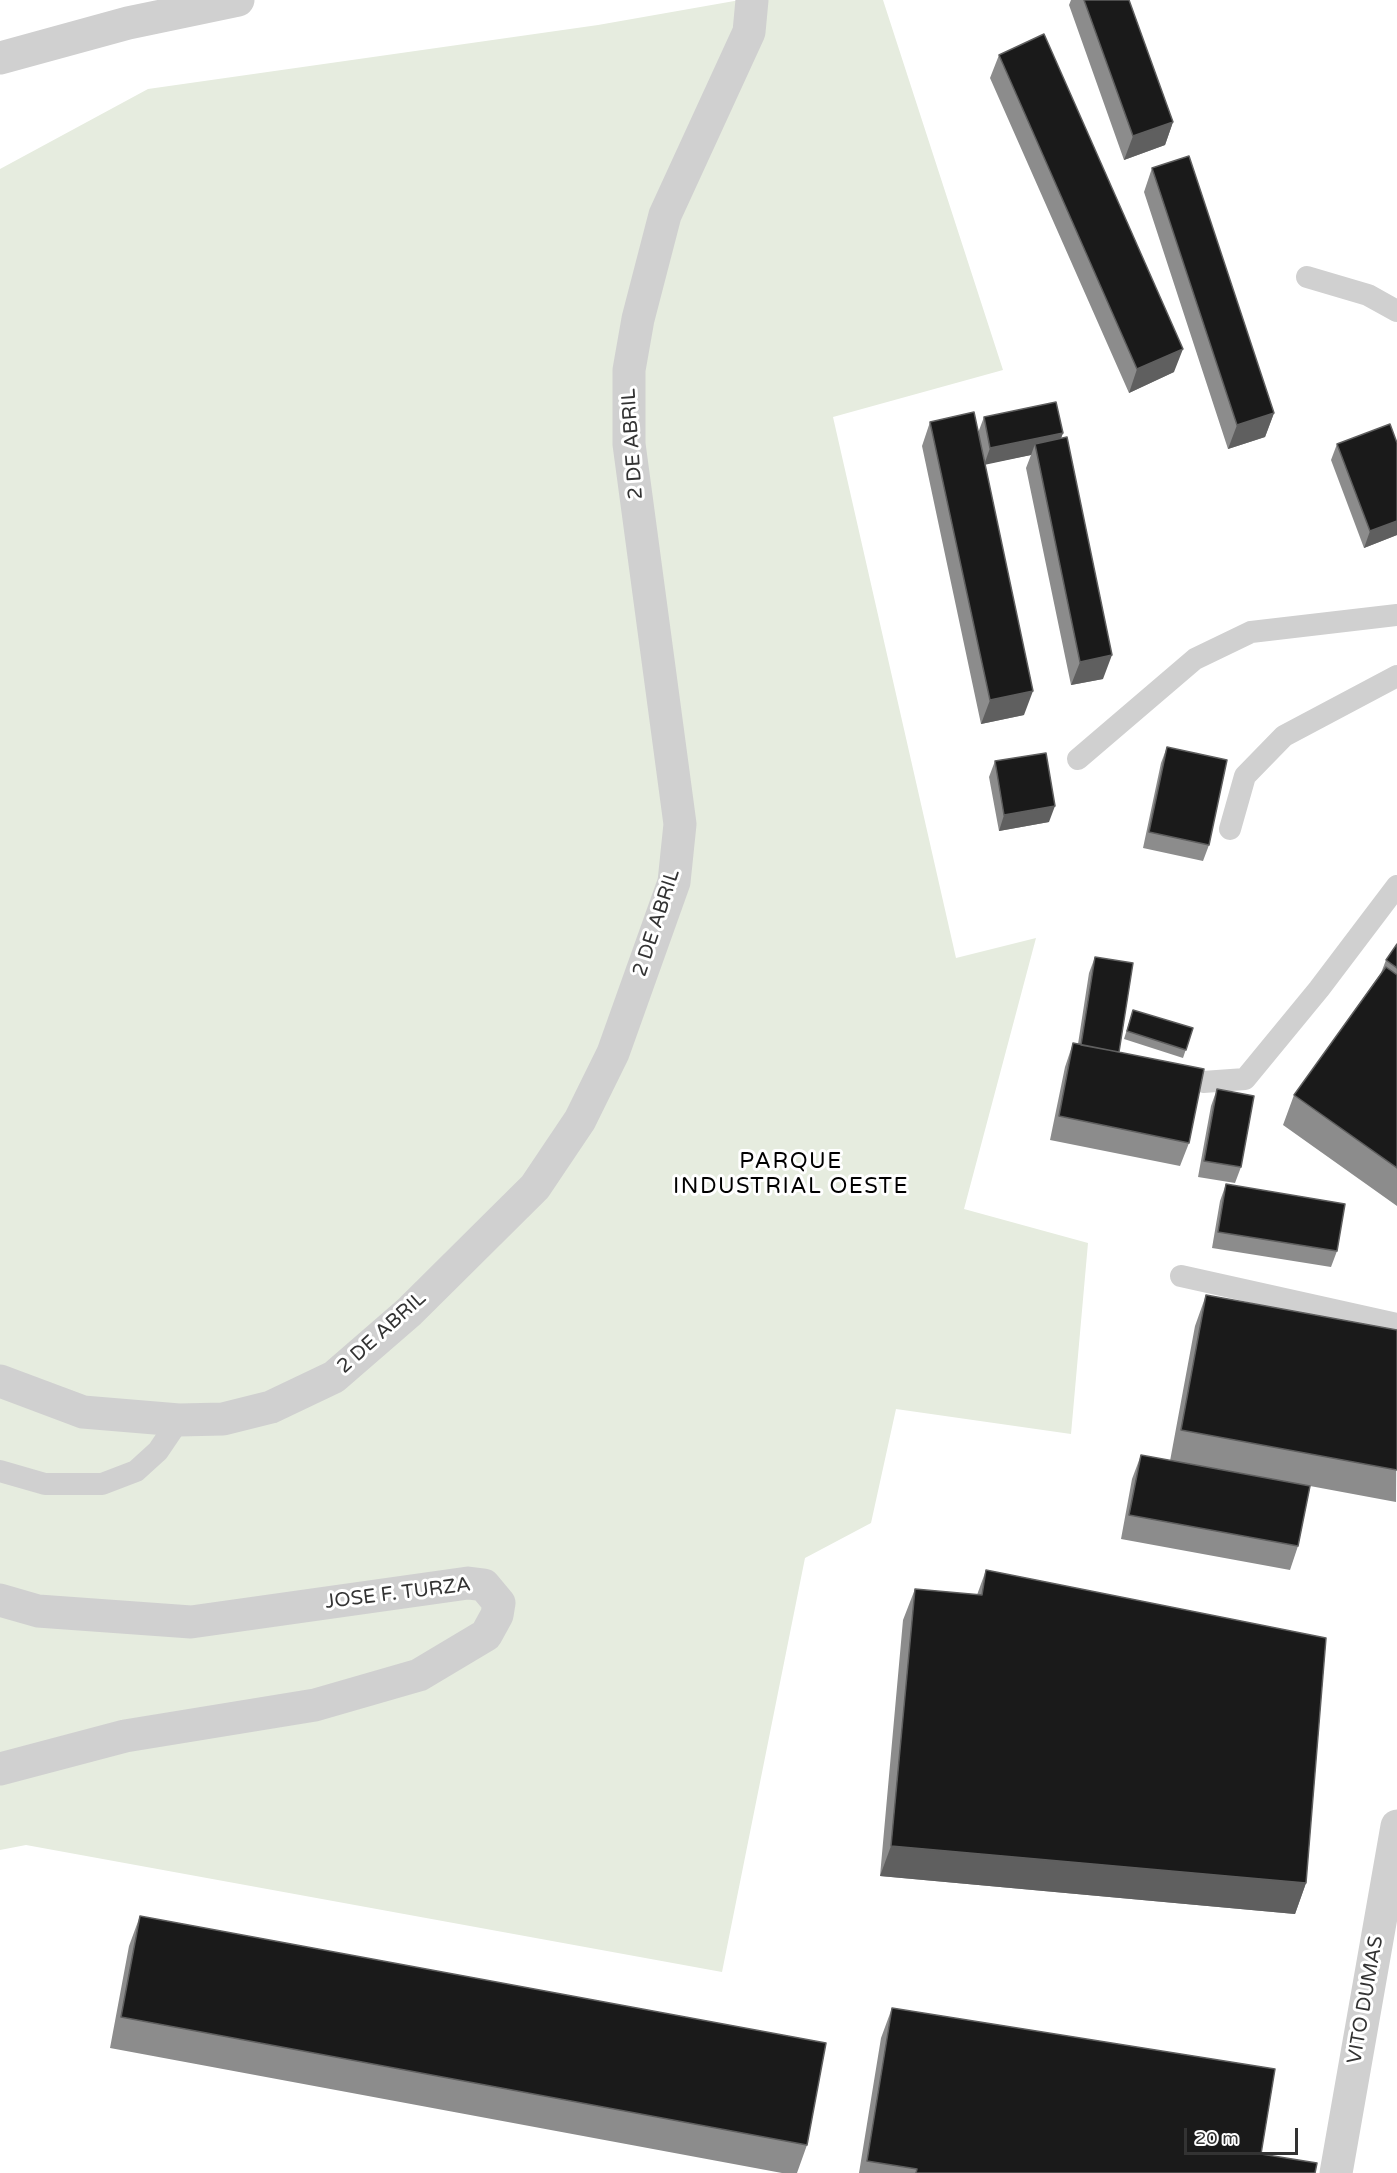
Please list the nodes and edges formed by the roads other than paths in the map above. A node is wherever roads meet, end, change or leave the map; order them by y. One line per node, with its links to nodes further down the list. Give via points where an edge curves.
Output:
1 (237, 0): 3 (street, via 128,23)
2 (752, 0): 15 (street, 2 DE ABRIL, via 749,32 665,215 628,370 629,444 680,824 674,882 613,1053 580,1120 535,1186 409,1312 334,1377 271,1407 223,1419)
3 (0, 58)
4 (1307, 277): 5 (lane, via 1368,295)
5 (1397, 310)
6 (1397, 615): 8 (lane, via 1251,632 1195,659)
7 (1397, 676): 9 (lane, via 1284,736 1245,777)
8 (1078, 759)
9 (1230, 829)
10 (1397, 886): 11 (lane, via 1245,1079)
11 (1203, 1082)
12 (1181, 1276): 13 (lane)
13 (1397, 1324)
14 (0, 1381): 15 (street, 2 DE ABRIL, via 83,1412)
15 (179, 1420): 16 (lane, via 158,1451 136,1471 102,1484 45,1484)
16 (0, 1471)
17 (0, 1600): 18 (street, JOSE F. TURZA, via 38,1611 191,1622 468,1583 484,1584 499,1603 486,1635 419,1675 315,1705 125,1736)
18 (0, 1769)
19 (1397, 1826): 20 (street, VITO DUMAS)
20 (1336, 2173)

